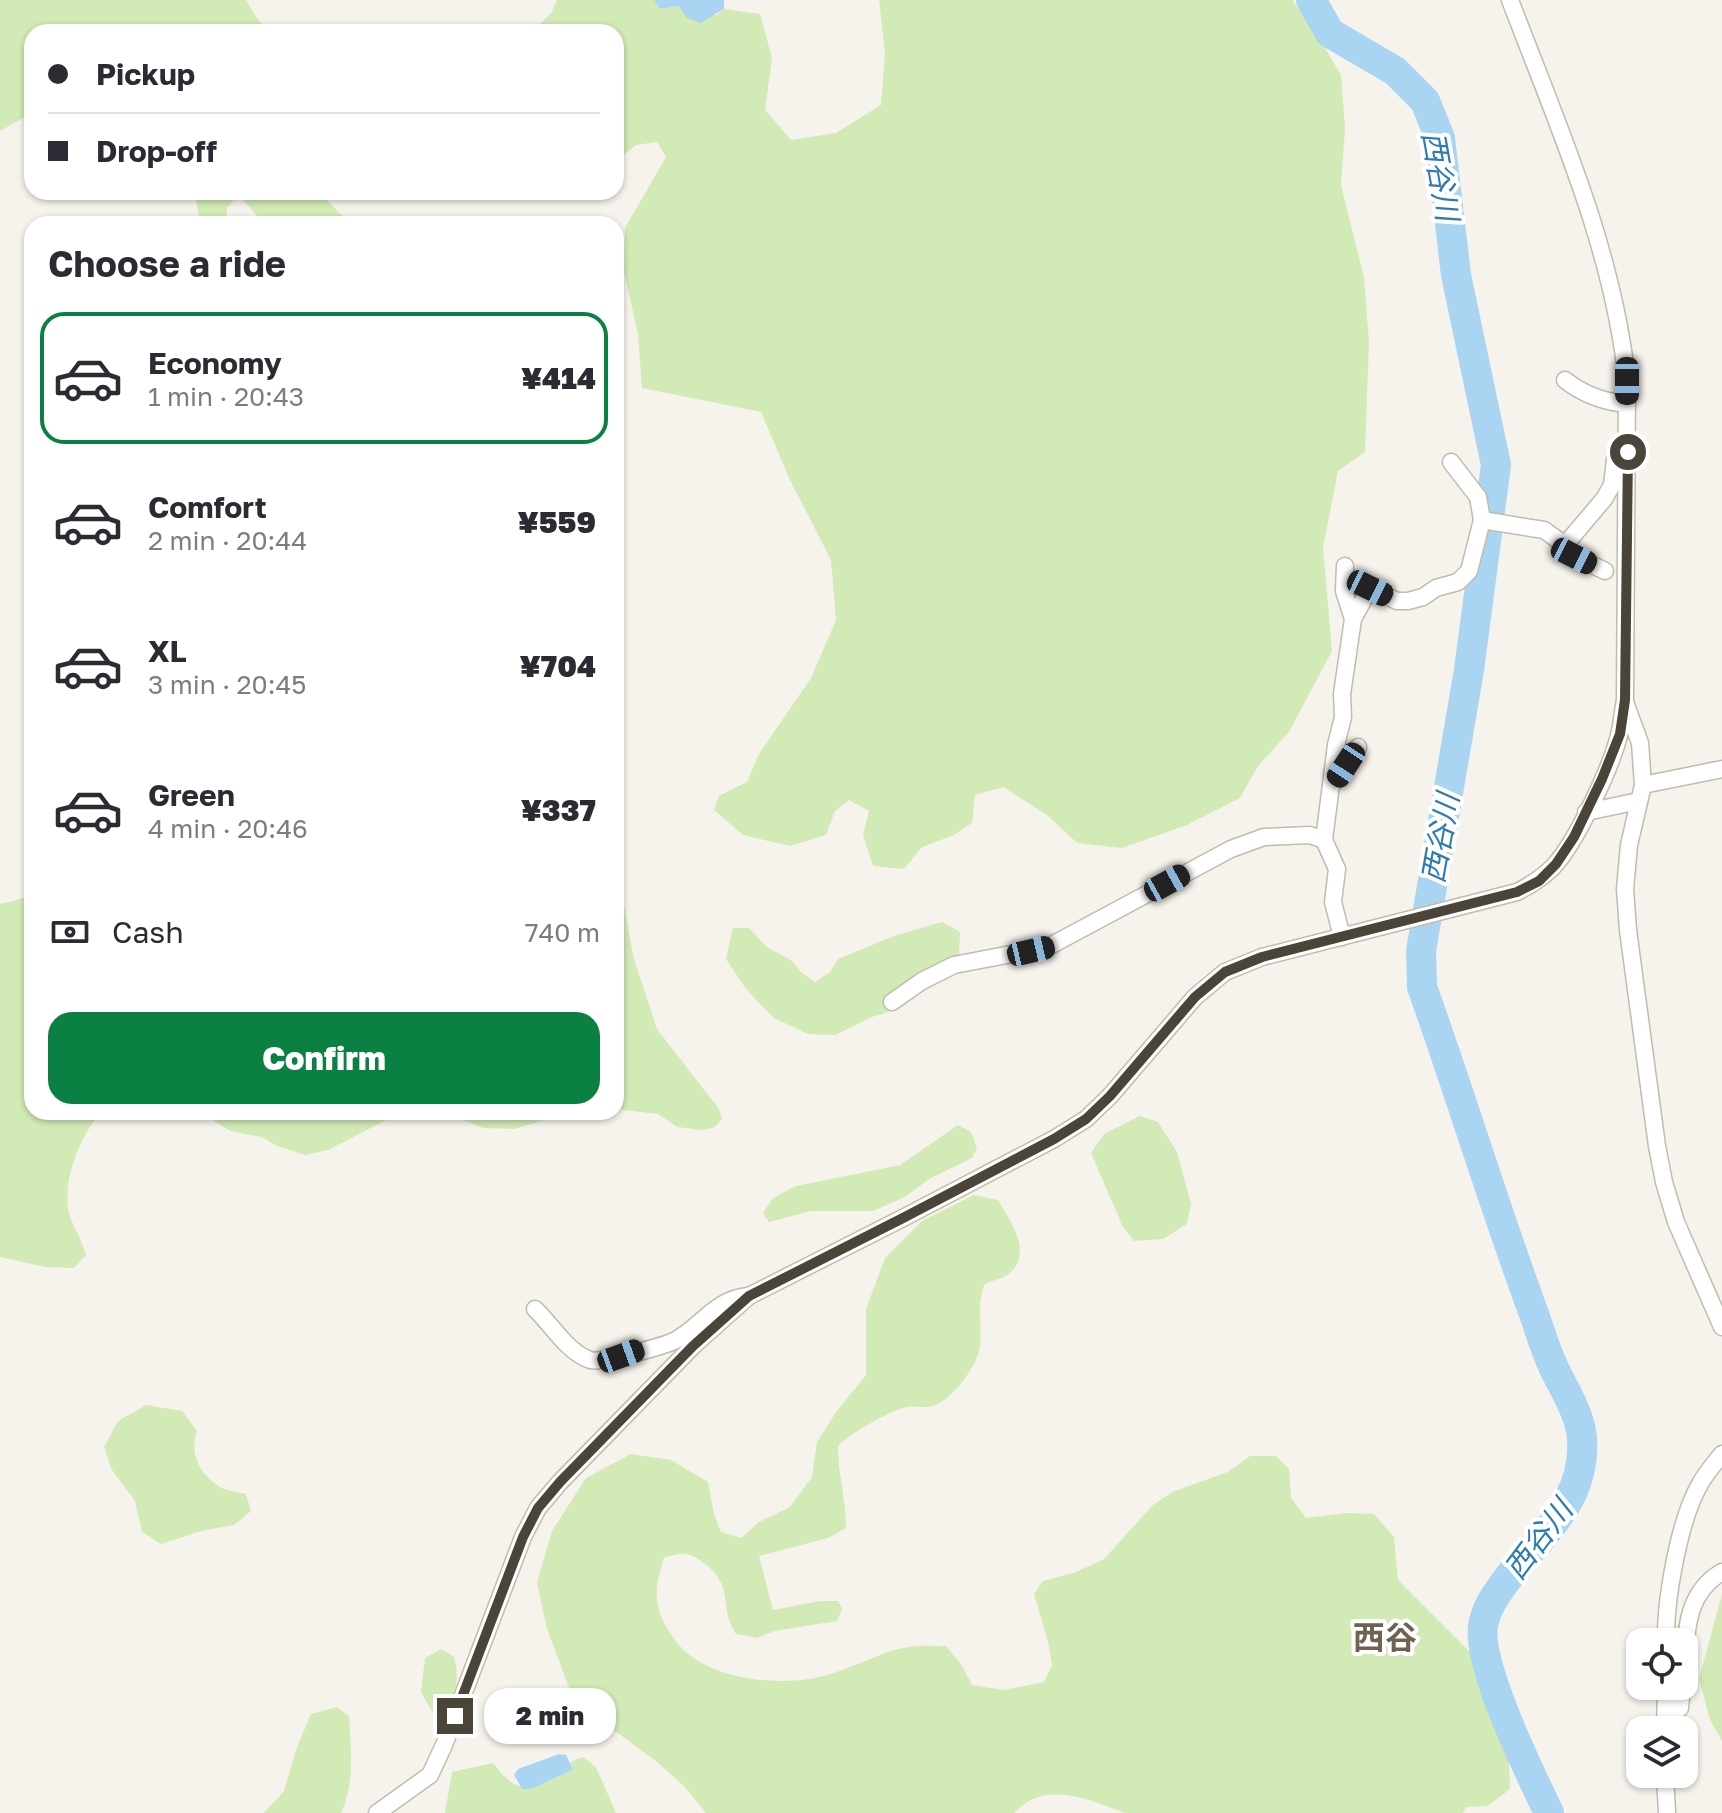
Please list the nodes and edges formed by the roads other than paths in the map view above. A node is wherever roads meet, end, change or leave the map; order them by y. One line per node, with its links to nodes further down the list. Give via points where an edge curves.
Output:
1 (1510, 0): 3 (street, via 1610,279 1622,336)
2 (1565, 380): 3 (street, via 1592,397)
3 (1627, 404): 4 (street)
4 (1628, 452): 7 (street, via 1615,460 1604,499); 11 (street)
5 (1451, 462): 6 (street)
6 (1489, 521): 7 (street, via 1544,530); 10 (street, via 1463,579 1408,601 1370,588)
7 (1565, 545): 9 (street, via 1574,556)
8 (1345, 566): 10 (street, via 1344,591)
9 (1605, 571)
10 (1353, 619): 14 (street)
11 (1625, 700): 15 (street, via 1640,743); 16 (street, via 1620,734)
12 (1358, 747): 14 (street)
13 (1722, 769): 15 (street)
14 (1333, 784): 17 (street)
15 (1641, 793): 16 (street); 22 (street, via 1625,889 1657,1146 1676,1222)
16 (1586, 812): 18 (street, via 1556,864 1539,881 1517,892)
17 (1324, 840): 18 (street, via 1337,869 1333,902); 19 (street, via 1310,835 1264,837 1231,849 1048,947 954,965)
18 (1342, 937): 20 (street, via 1225,972 1195,997 1086,1119)
19 (892, 1002)
20 (749, 1296): 21 (street, via 731,1298 674,1341 604,1362 590,1361 573,1350); 28 (street, via 693,1346 538,1508 430,1775)
21 (535, 1309)
22 (1722, 1327)
23 (1722, 1454): 25 (street, via 1690,1508 1675,1565)
24 (1722, 1572): 26 (street, via 1698,1595)
25 (1668, 1628)
26 (1688, 1628)
27 (1666, 1788): 29 (street)
28 (377, 1813)
29 (1667, 1813)

